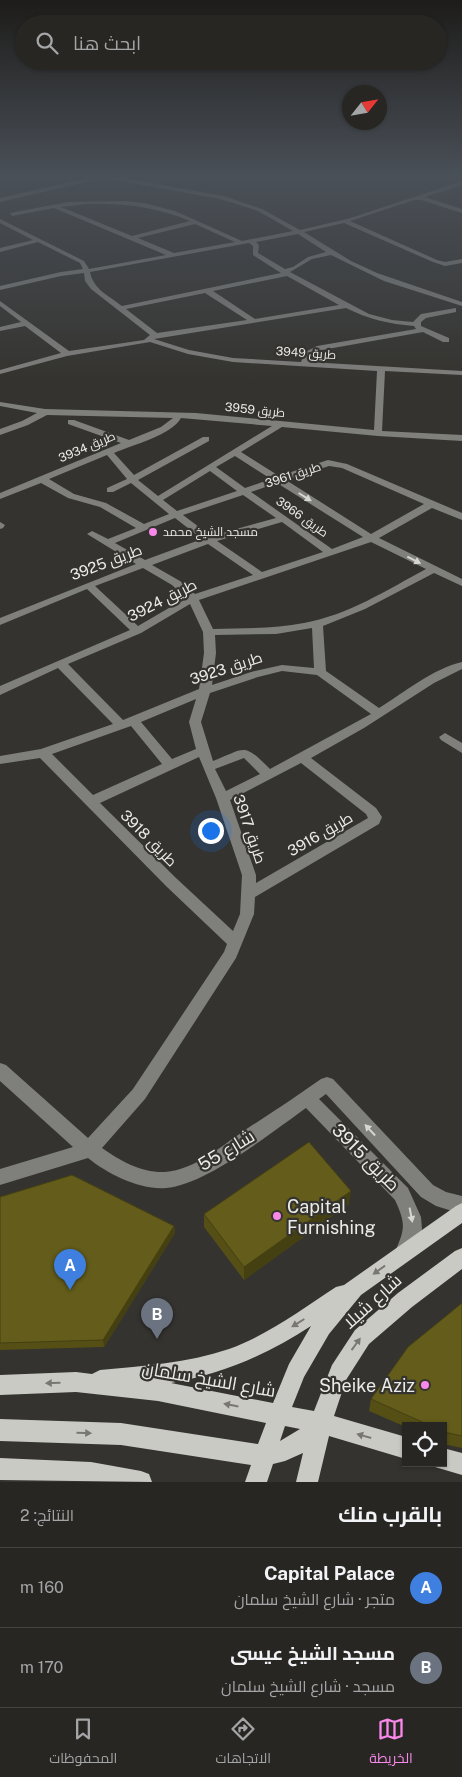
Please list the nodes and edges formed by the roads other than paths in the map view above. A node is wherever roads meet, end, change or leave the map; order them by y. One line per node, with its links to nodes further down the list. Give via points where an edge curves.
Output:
1 (23, 244): 8 (street)
2 (47, 244): 14 (street, طريق 3949, via 78,260)
3 (146, 244): 10 (street)
4 (229, 244): 10 (street)
5 (255, 244): 15 (street, via 257,256)
6 (317, 244): 9 (street)
7 (397, 244): 12 (street, via 435,261)
8 (0, 250)
9 (331, 253): 15 (street, via 310,258); 19 (street, via 387,280)
10 (172, 255): 14 (street)
11 (462, 261): 12 (street)
12 (452, 264): 13 (street)
13 (462, 268)
14 (87, 271): 16 (street); 23 (street, طريق 3949, via 89,284)
15 (285, 273): 17 (street); 22 (street)
16 (0, 288)
17 (206, 290): 23 (street); 25 (street)
18 (462, 295): 19 (street)
19 (447, 299): 21 (street)
20 (0, 303): 26 (street)
21 (462, 304)
22 (347, 306): 25 (street); 27 (street, via 375,318)
23 (120, 308): 30 (street, طريق 3949)
24 (454, 310): 27 (street, via 424,316)
25 (254, 321): 30 (street)
26 (27, 323): 28 (street); 32 (street)
27 (417, 324): 29 (street)
28 (0, 329)
29 (423, 330): 31 (street); 33 (street, via 320,348 308,354)
30 (152, 336): 32 (street); 33 (street, طريق 3949, via 175,348 218,358)
31 (446, 340)
32 (67, 354): 35 (street)
33 (304, 365): 34 (street, طريق 3949)
34 (381, 369): 36 (street, طريق 3949); 43 (street)
35 (0, 372)
36 (462, 373)
37 (0, 404): 38 (street, طريق 3959)
38 (45, 412): 39 (street, طريق 3959); 42 (street)
39 (178, 416): 41 (street, طريق 3959); 46 (street, طريق 3934, via 168,427)
40 (71, 422): 46 (street)
41 (279, 425): 43 (street, طريق 3959); 48 (street)
42 (0, 432)
43 (378, 433): 45 (street, طريق 3959)
44 (206, 438): 52 (street)
45 (462, 438)
46 (129, 443): 47 (street, طريق 3934)
47 (108, 451): 51 (street, طريق 3934); 52 (street)
48 (234, 452): 49 (street); 50 (street)
49 (210, 467): 54 (street, طريق 3966); 56 (street)
50 (277, 479): 54 (street, طريق 3961); 57 (street, طريق 3961, via 335,464); 63 (street, one-way to 63)
51 (41, 480): 55 (street, طريق 3934); 61 (street, via 71,496 103,505)
52 (133, 480): 53 (street); 56 (street)
53 (110, 490)
54 (243, 491): 58 (street, طريق 3961); 60 (street, طريق 3966)
55 (0, 496)
56 (157, 500): 58 (street)
57 (432, 504): 59 (street, طريق 3961); 63 (street, طريق 3924)
58 (177, 514): 61 (street, طريق 3961); 64 (street)
59 (462, 517)
60 (283, 519): 64 (street, طريق 3925); 66 (street, طريق 3966)
61 (143, 528): 65 (street, طريق 3961)
62 (92, 534): 65 (street, طريق 3917)
63 (371, 538): 66 (street, طريق 3924); 68 (street, one-way to 68)
64 (209, 540): 67 (street, طريق 3925); 69 (street)
65 (108, 543): 67 (street, طريق 3917)
66 (331, 553): 69 (street, طريق 3924)
67 (143, 564): 71 (street, طريق 3925); 72 (street, طريق 3917)
68 (434, 569): 70 (street); 74 (street, طريق 3923, via 367,604)
69 (260, 575): 72 (street, طريق 3924)
70 (462, 583)
71 (88, 585): 73 (street, طريق 3925); 75 (street)
72 (193, 598): 75 (street, طريق 3924); 76 (street, طريق 3917)
73 (0, 622)
74 (317, 624): 76 (street, طريق 3923); 79 (street)
75 (137, 631): 77 (street, طريق 3924)
76 (209, 632): 81 (street, طريق 3917)
77 (60, 663): 80 (street, طريق 3924); 84 (street)
78 (462, 665): 82 (street, via 435,678)
79 (320, 672): 81 (street, طريق 3923, via 282,668); 82 (street, طريق 3923)
80 (0, 691)
81 (205, 691): 83 (street, طريق 3923); 87 (street, طريق 3917, via 195,722)
82 (379, 714): 89 (street)
83 (133, 720): 84 (street, طريق 3923); 91 (street)
84 (120, 724): 88 (street)
85 (445, 738): 86 (street)
86 (462, 749)
87 (204, 750): 91 (street); 92 (street, طريق 3917)
88 (43, 753): 90 (street); 95 (street, طريق 3918)
89 (302, 758): 93 (street); 96 (street, طريق 3916, via 370,812 375,817 374,821)
90 (0, 760)
91 (170, 765): 95 (street)
92 (208, 767): 93 (street, via 244,753); 94 (street, طريق 3917)
93 (269, 775): 94 (street)
94 (223, 798): 96 (street, طريق 3917, via 249,875)
95 (92, 801): 97 (street, طريق 3918)
96 (249, 894): 97 (street, طريق 3917, via 247,914)
97 (235, 942): 101 (street, طريق 3917, via 231,954 139,1094)
98 (0, 1070): 101 (street, شارع 55)
99 (327, 1084): 100 (street, شارع 55); 103 (street, طريق 3915, one-way to 99, via 442,1200 427,1191)
100 (307, 1098): 101 (street, شارع 55, via 208,1165 166,1180 147,1179 130,1173); 105 (street, طريق 3915, one-way to 105, via 402,1194 412,1216 410,1241)
101 (89, 1150): 102 (street)
102 (0, 1178)
103 (462, 1205)
104 (462, 1212): 105 (main road, شارع شيلا)
105 (404, 1252): 107 (main road, شارع شيلا, one-way to 107)
106 (462, 1257): 111 (main road, شارع شيلا, one-way to 106, via 346,1358 360,1339 398,1305)
107 (354, 1288): 108 (main road, one-way to 108, via 252,1349 215,1364 178,1373); 110 (main road, شارع شيلا, via 322,1327 296,1371)
108 (76, 1382): 109 (main road, شارع الشيخ سلمان, one-way to 109); 110 (main road, شارع الشيخ سلمان, one-way to 108, via 158,1391)
109 (0, 1385)
110 (279, 1414): 111 (main road, شارع الشيخ سلمان); 114 (main road, شارع شيلا)
111 (321, 1424): 113 (main road, شارع الشيخ سلمان, one-way to 111); 114 (main road, via 289,1451); 120 (main road, شارع شيلا)
112 (0, 1430): 114 (main road, one-way to 114, via 121,1434)
113 (402, 1447)
114 (265, 1454): 119 (main road, شارع شيلا)
115 (447, 1460): 116 (main road)
116 (462, 1464)
117 (0, 1469): 118 (main road, via 91,1473)
118 (141, 1482)
119 (256, 1482)
120 (307, 1482)

